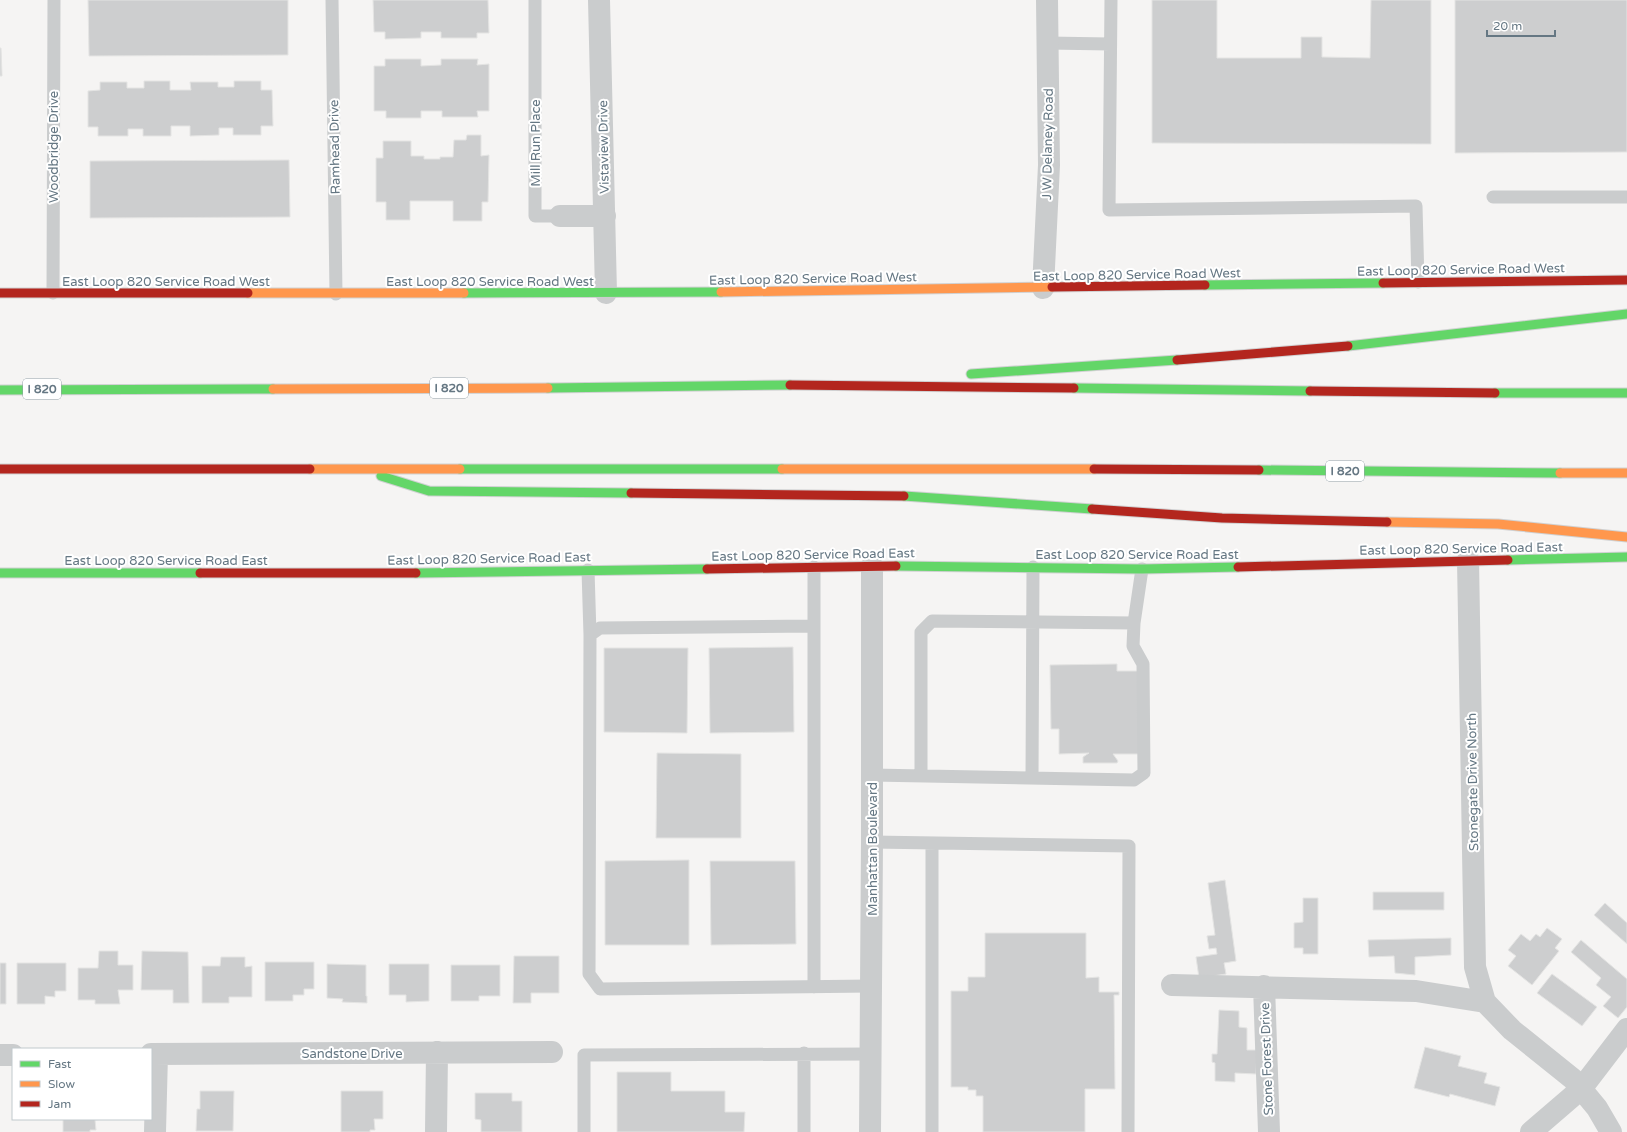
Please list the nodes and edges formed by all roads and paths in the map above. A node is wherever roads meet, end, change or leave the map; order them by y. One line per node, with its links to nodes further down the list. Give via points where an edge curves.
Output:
1 (54, 0): 17 (lane, Woodbridge Drive)
2 (332, 0): 19 (lane, Ramhead Drive)
3 (535, 0): 11 (lane, Mill Run Place, via 535,216)
4 (599, 0): 12 (street, Vistaview Drive)
5 (1047, 0): 7 (street, J W Delaney Road)
6 (1111, 0): 8 (lane)
7 (1048, 44): 8 (lane); 15 (street, J W Delaney Road, via 1049,165)
8 (1110, 44): 14 (lane, via 1109,210 1416,206)
9 (1493, 197): 10 (lane)
10 (1627, 197)
11 (560, 216): 12 (street, Mill Run Place)
12 (605, 216): 18 (street, Vistaview Drive)
13 (1627, 280): 14 (main road, East Loop 820 Service Road West)
14 (1418, 282): 15 (main road, East Loop 820 Service Road West)
15 (1043, 288): 18 (main road, East Loop 820 Service Road West)
16 (0, 293): 17 (main road, East Loop 820 Service Road West)
17 (52, 293): 19 (main road, East Loop 820 Service Road West)
18 (606, 293): 19 (main road, East Loop 820 Service Road West)
19 (336, 294)
20 (1627, 314): 21 (main road, via 1312,350)
21 (964, 374)
22 (924, 377): 24 (main road)
23 (0, 383): 25 (main road)
24 (813, 385): 25 (main road, I 820); 27 (main road, I 820)
25 (84, 388): 26 (main road, I 820)
26 (0, 390)
27 (1627, 393)
28 (0, 469): 29 (main road, I 820)
29 (360, 469): 30 (main road, I 820, via 1072,469); 31 (main road, via 429,491 910,496 1222,518 1498,524)
30 (1627, 474)
31 (1627, 537)
32 (1627, 557): 33 (main road, East Loop 820 Service Road East)
33 (1468, 560): 37 (main road, East Loop 820 Service Road East); 53 (street, Stonegate Drive North, via 1475,967)
34 (872, 566): 35 (main road, East Loop 820 Service Road East); 36 (main road, East Loop 820 Service Road East); 44 (street, Manhattan Boulevard)
35 (814, 567): 38 (main road, East Loop 820 Service Road East); 42 (lane)
36 (1033, 567): 37 (main road, East Loop 820 Service Road East); 40 (lane)
37 (1142, 569): 41 (lane)
38 (588, 570): 39 (main road, East Loop 820 Service Road East, via 427,573); 43 (lane)
39 (0, 573)
40 (1033, 622): 41 (lane); 45 (lane, via 932,621 921,632); 46 (lane)
41 (1134, 623): 46 (lane, via 1133,646 1143,664 1144,773 1134,780)
42 (813, 626): 43 (lane, via 600,628); 52 (lane)
43 (590, 635): 52 (lane, via 589,974 600,989)
44 (872, 775): 45 (lane); 47 (street, Manhattan Boulevard)
45 (921, 776): 46 (lane)
46 (1032, 778)
47 (872, 842): 48 (lane); 50 (street, Manhattan Boulevard)
48 (932, 843): 68 (lane); 69 (lane, via 1128,846)
49 (1172, 985): 51 (street)
50 (871, 986): 52 (lane); 59 (street, Manhattan Boulevard)
51 (1264, 986): 53 (street, via 1416,991); 70 (street, Stone Forest Drive)
52 (814, 987)
53 (1485, 1002): 62 (street, Stonegate Drive North, via 1512,1030)
54 (1627, 1029): 62 (street)
55 (437, 1052): 56 (street, Sandstone Drive); 58 (street, Sandstone Drive); 64 (street)
56 (552, 1052)
57 (804, 1053): 59 (lane); 65 (lane, via 584,1055); 66 (lane)
58 (154, 1054): 63 (street)
59 (870, 1054): 67 (street, Manhattan Boulevard)
60 (0, 1055): 61 (street)
61 (12, 1055)
62 (1582, 1089): 71 (street); 72 (street, Stonegate Drive North)
63 (155, 1132)
64 (436, 1132)
65 (584, 1132)
66 (804, 1132)
67 (870, 1132)
68 (932, 1132)
69 (1128, 1132)
70 (1269, 1132)
71 (1530, 1132)
72 (1611, 1132)

